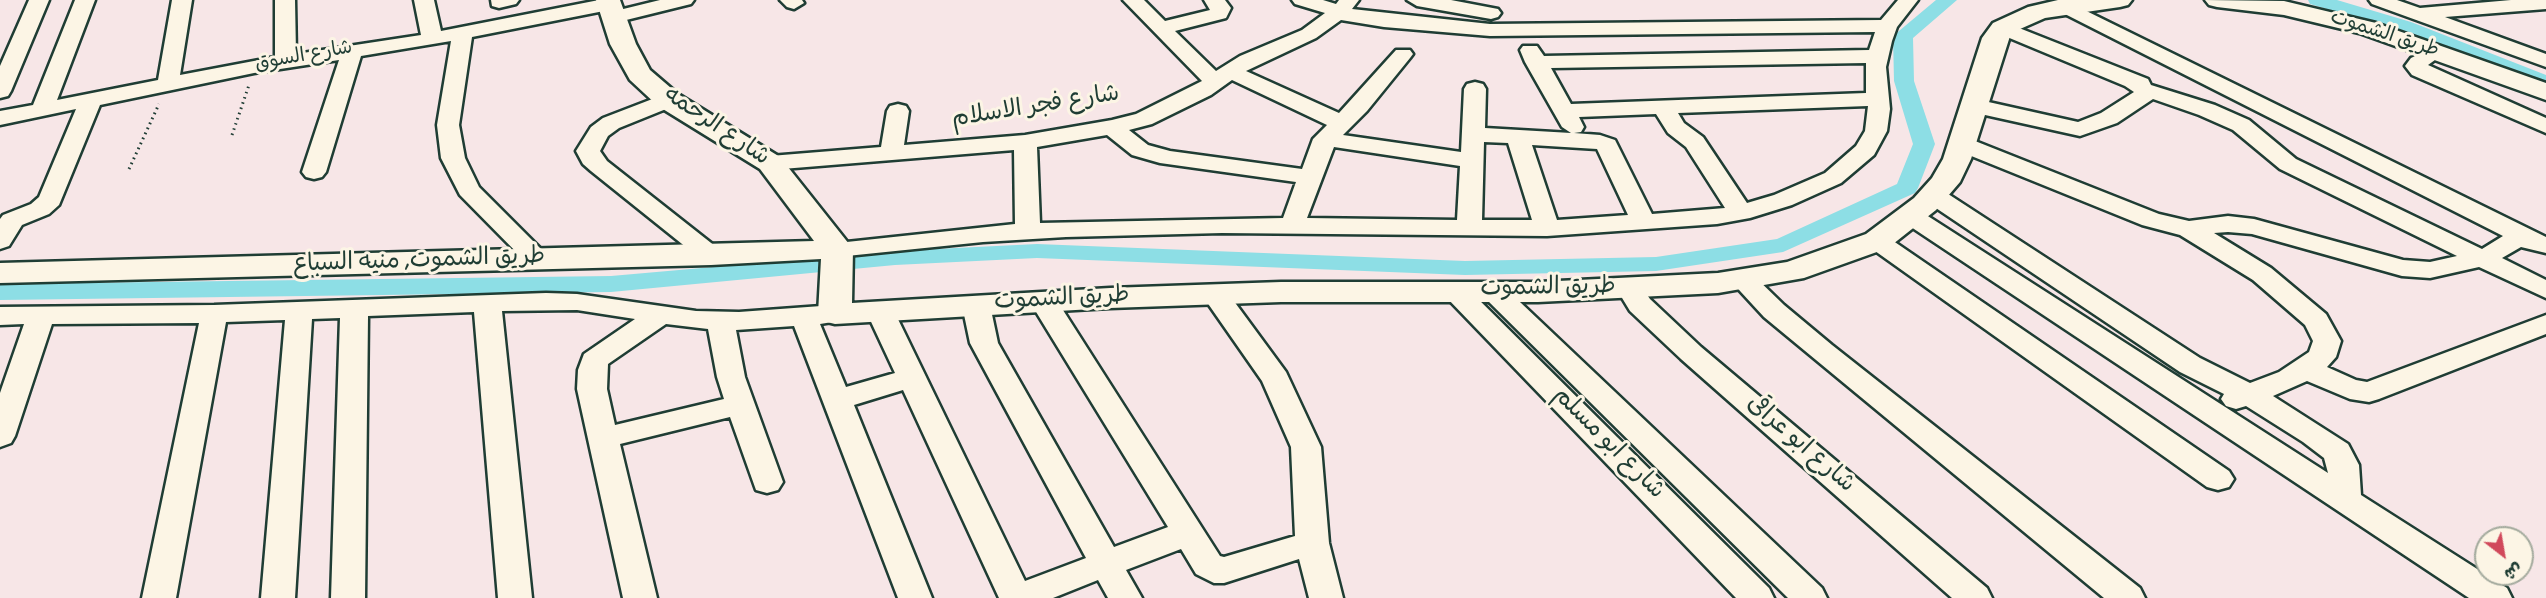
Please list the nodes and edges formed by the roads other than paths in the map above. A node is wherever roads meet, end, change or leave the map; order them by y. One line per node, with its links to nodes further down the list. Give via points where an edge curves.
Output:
1 (39, 0): 38 (street)
2 (85, 0): 45 (street)
3 (182, 0): 35 (street)
4 (285, 0): 32 (street)
5 (424, 0): 26 (street)
6 (684, 0): 17 (street, شارع السوق)
7 (1133, 0): 22 (street)
8 (1214, 0): 22 (street, via 1221,8 1219,14)
9 (1302, 0): 18 (street)
10 (1417, 0): 19 (street)
11 (1908, 0): 21 (street)
12 (2120, 0): 16 (street)
13 (2217, 0): 20 (street, طريق الشموت)
14 (2379, 0): 20 (street, طريق الشموت)
15 (2546, 3): 20 (street)
16 (2064, 6): 23 (street, via 2037,12); 49 (street)
17 (610, 7): 25 (street, شارع السوق); 42 (street, شارع الرحمه, via 639,74)
18 (1342, 8): 19 (street, via 1395,22); 34 (street, شارع فجر الاسلام, via 1309,34 1248,60)
19 (1491, 14): 24 (street)
20 (2394, 18): 28 (street, طريق الشموت); 31 (street, طريق الشموت)
21 (1887, 26): 24 (street); 30 (street)
22 (1161, 28): 34 (street)
23 (2002, 28): 37 (street, via 2133,81); 43 (street, طريق الشموت, via 1995,38)
24 (1520, 30): 33 (street)
25 (463, 32): 26 (street, شارع السوق); 78 (street, via 448,125 453,158 469,190)
26 (432, 39): 27 (street, شارع السوق)
27 (353, 50): 32 (street, شارع السوق); 62 (street)
28 (2436, 52): 39 (street, طريق الشموت); 50 (street, via 2416,66)
29 (1403, 54): 52 (street)
30 (1878, 56): 33 (street); 41 (street)
31 (2546, 61)
32 (286, 62): 35 (street, شارع السوق)
33 (1536, 62): 47 (street)
34 (1222, 77): 51 (street, شارع فجر الاسلام, via 1144,119); 52 (street)
35 (168, 84): 40 (street, شارع السوق)
36 (1475, 89): 53 (street)
37 (2146, 90): 43 (street, via 2143,97 2109,118 2080,129); 55 (street, via 2222,116)
38 (0, 91)
39 (2546, 92)
40 (91, 99): 45 (street, شارع السوق); 74 (street, via 50,200 40,209 12,220)
41 (1876, 99): 44 (street); 65 (street, via 1876,131 1866,150 1851,165 1810,189)
42 (668, 100): 61 (street, شارع الرحمه); 76 (street, via 611,123 591,141 588,151 599,166)
43 (1975, 106): 58 (street, طريق الشموت)
44 (1662, 108): 47 (street); 65 (street, via 1676,128 1695,142)
45 (42, 109): 48 (street, شارع السوق)
46 (898, 111): 59 (street)
47 (1564, 111): 56 (street)
48 (0, 118)
49 (2303, 125): 55 (street); 75 (street)
50 (2546, 126)
51 (1112, 127): 57 (street, شارع فجر الاسلام); 63 (street, via 1140,150 1168,158)
52 (1334, 131): 60 (street); 63 (street)
53 (1473, 134): 54 (street); 60 (street)
54 (1518, 137): 56 (street); 70 (street)
55 (2261, 140): 77 (street, via 2288,164)
56 (1581, 141): 67 (street, via 1600,142 1611,149)
57 (1025, 142): 59 (street, شارع فجر الاسلام); 72 (street)
58 (1962, 144): 64 (street, طريق الشموت, via 1944,182); 71 (street, via 2120,209)
59 (891, 154): 61 (street, شارع فجر الاسلام)
60 (1472, 160): 69 (street)
61 (770, 163): 81 (street, شارع الرحمه)
62 (314, 172)
63 (1309, 177): 68 (street)
64 (1933, 195): 66 (street, طريق الشموت); 101 (street, via 2190,365)
65 (1741, 213): 67 (street)
66 (1911, 216): 73 (street, طريق الشموت); 104 (street)
67 (1644, 222): 70 (street)
68 (1292, 226): 69 (street); 72 (street)
69 (1469, 228): 70 (street)
70 (1547, 228)
71 (2189, 229): 77 (street, via 2228,224 2254,226 2402,268 2430,270); 99 (street, via 2262,274 2316,320 2327,341 2322,357)
72 (1028, 231): 81 (street)
73 (1877, 241): 80 (street, طريق الشموت, via 1793,272); 107 (street)
74 (0, 242)
75 (2537, 242): 77 (street, via 2512,240)
76 (711, 255): 78 (street, طريق الشموت, منيه السباع); 81 (street, طريق الشموت, منيه السباع)
77 (2482, 259): 83 (street)
78 (539, 260): 79 (street, طريق الشموت, منيه السباع)
79 (0, 273)
80 (1742, 279): 82 (street, طريق الشموت); 125 (street, via 1822,351)
81 (830, 285): 92 (street, طريق الشموت); 97 (street, طريق الشموت, منيه السباع); 102 (street)
82 (1629, 288): 84 (street, طريق الشموت); 124 (street, شارع ابو عراقى, via 1691,353)
83 (2546, 290)
84 (1493, 291): 85 (street, طريق الشموت); 123 (street)
85 (1456, 292): 86 (street, طريق الشموت); 122 (street, شارع ابو مسلم)
86 (1215, 295): 88 (street, طريق الشموت); 111 (street, via 1276,379 1306,447)
87 (487, 302): 90 (street, طريق الشموت, منيه السباع); 96 (street, طريق الشموت, منيه السباع, via 577,302); 116 (street)
88 (1044, 302): 89 (street, طريق الشموت); 110 (street)
89 (976, 305): 92 (street, طريق الشموت); 112 (street, via 984,343)
90 (354, 307): 91 (street, طريق الشموت, منيه السباع); 115 (street)
91 (299, 310): 93 (street, طريق الشموت, منيه السباع); 114 (street)
92 (880, 310): 100 (street)
93 (214, 314): 95 (street, طريق الشموت, منيه السباع); 113 (street)
94 (0, 316): 95 (street, طريق الشموت, منيه السباع)
95 (42, 316): 105 (street)
96 (659, 316): 97 (street, طريق الشموت, منيه السباع); 106 (street, via 594,361 592,389)
97 (720, 321): 103 (street)
98 (2546, 324): 99 (street, via 2369,392 2350,389)
99 (2306, 369): 101 (street)
100 (912, 378): 102 (street); 119 (street)
101 (2249, 394): 104 (street); 109 (street, via 2337,452 2345,472)
102 (836, 400): 118 (street)
103 (740, 405): 106 (street); 108 (street)
104 (2204, 410): 109 (street)
105 (0, 436)
106 (603, 438): 117 (street)
107 (2218, 479)
108 (767, 482)
109 (2346, 502): 126 (street)
110 (1187, 533): 111 (street, via 1214,570); 112 (street)
111 (1312, 543): 121 (street)
112 (1106, 564): 119 (street); 120 (street)
113 (159, 598)
114 (278, 598)
115 (348, 598)
116 (515, 598)
117 (640, 598)
118 (915, 598)
119 (1016, 598)
120 (1125, 598)
121 (1326, 598)
122 (1757, 598)
123 (1810, 598)
124 (1975, 598)
125 (2128, 598)
126 (2495, 598)

